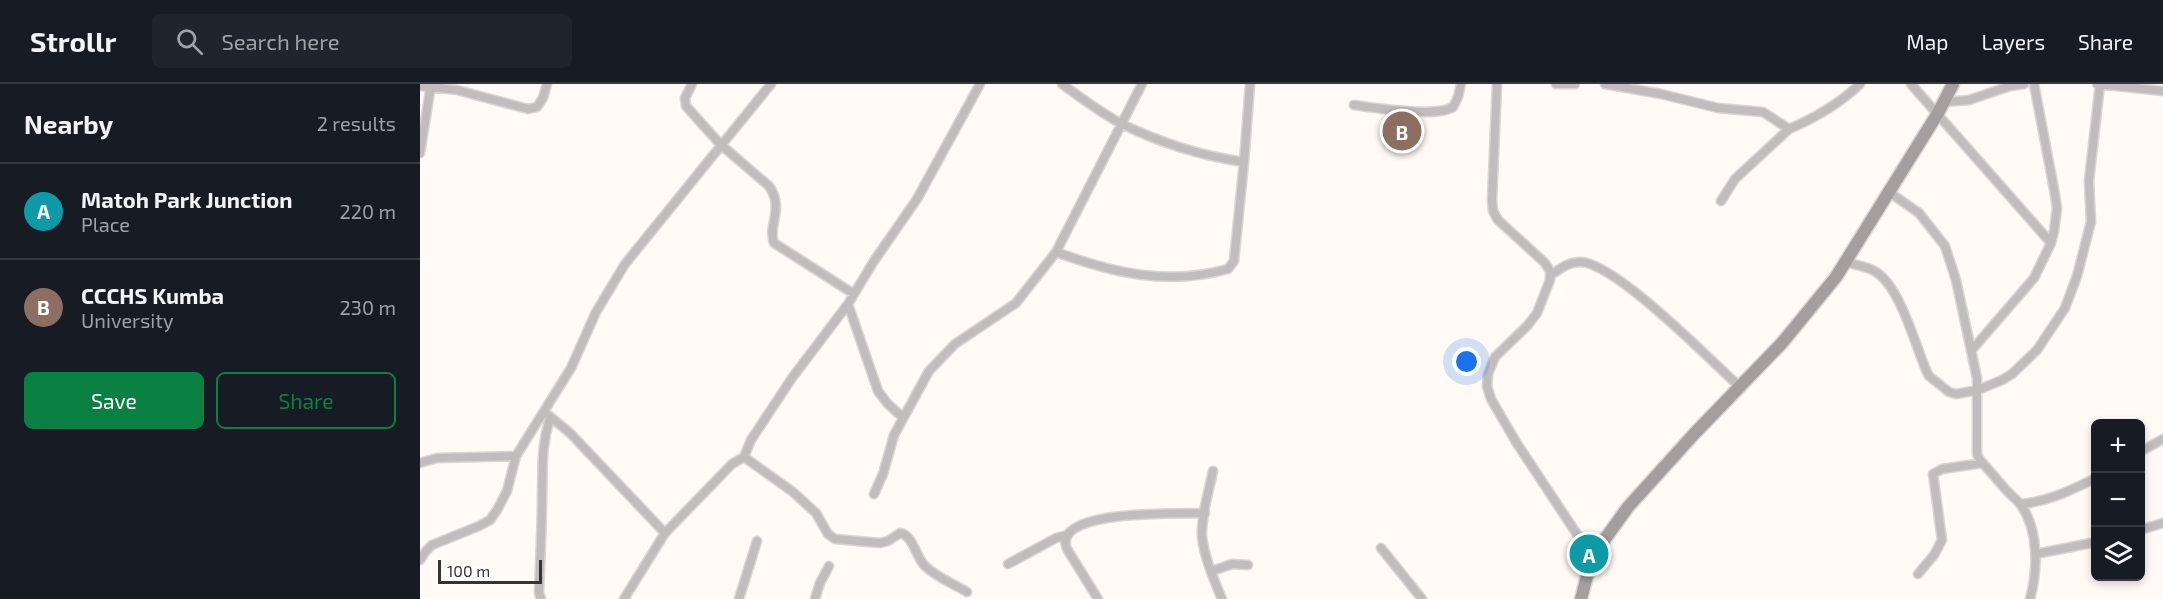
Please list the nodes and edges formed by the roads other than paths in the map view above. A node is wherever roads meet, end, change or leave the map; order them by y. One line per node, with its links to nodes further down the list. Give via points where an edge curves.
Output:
1 (547, 84): 20 (street, via 537,107 528,109)
2 (692, 84): 26 (street, via 685,98 686,106)
3 (771, 84): 26 (street)
4 (980, 84): 35 (street, via 917,199)
5 (1062, 84): 24 (street)
6 (1142, 84): 24 (street)
7 (1250, 84): 28 (street)
8 (1461, 84): 22 (street, via 1453,107 1440,112)
9 (1497, 84): 34 (street, via 1493,211 1545,262)
10 (1556, 84): 11 (street)
11 (1575, 84)
12 (1605, 84): 25 (street, via 1718,108 1762,112)
13 (1860, 84): 25 (street, via 1816,117)
14 (1911, 84): 23 (street)
15 (1953, 84): 23 (main road)
16 (2024, 84): 23 (street)
17 (2034, 84): 31 (street, via 2056,208)
18 (2099, 84): 21 (street); 39 (street, via 2090,174 2091,222 2068,301 2037,350 2012,374)
19 (420, 86): 20 (street)
20 (430, 86): 27 (street)
21 (2163, 91)
22 (1353, 105)
23 (1941, 107): 29 (main road); 31 (street)
24 (1121, 123): 28 (street, via 1185,149); 32 (street)
25 (1789, 129): 30 (street, via 1735,179)
26 (720, 144): 35 (street, via 775,194 774,243); 40 (street, via 625,264 596,312)
27 (420, 153)
28 (1244, 162): 32 (street, via 1234,261 1228,269 1190,277 1133,274 1094,267)
29 (1889, 192): 33 (main road); 37 (street, via 1919,213 1945,246)
30 (1721, 201)
31 (2051, 243): 37 (street, via 2034,278)
32 (1056, 252): 41 (street, via 1016,303 942,355)
33 (1845, 262): 38 (main road, via 1782,343); 39 (street, via 1874,270 1892,288 1929,376 1948,392)
34 (1551, 275): 38 (street, via 1574,262 1598,266 1644,298); 61 (street, via 1537,313 1495,357 1487,386 1516,442)
35 (854, 294): 36 (street)
36 (848, 304): 41 (street, via 878,392); 45 (street, via 792,378)
37 (1971, 351): 39 (street)
38 (1740, 387): 61 (main road, via 1628,507)
39 (1978, 390): 47 (street, via 1976,444)
40 (547, 415): 44 (street); 55 (street, via 570,433); 69 (street, via 541,458)
41 (903, 417): 50 (street)
42 (2163, 439): 43 (street)
43 (2145, 449)
44 (516, 456): 46 (street, via 437,458); 62 (street, via 507,491 489,520 432,546)
45 (744, 457): 55 (street, via 732,464); 68 (street, via 816,513 828,534 880,543 900,532 907,534 926,567)
46 (420, 463)
47 (1983, 463): 51 (street); 67 (street, via 1933,474 1942,540)
48 (1213, 471): 52 (street)
49 (2091, 480): 51 (street, via 2056,497)
50 (874, 494)
51 (2020, 504): 60 (street, via 2027,515)
52 (1204, 513): 56 (street, via 1104,517); 66 (street, via 1202,536)
53 (2163, 523): 54 (street)
54 (2145, 528)
55 (665, 533): 70 (street)
56 (1068, 535): 63 (street); 73 (street, via 1067,549)
57 (757, 541): 71 (street)
58 (2091, 544): 60 (street)
59 (1381, 548): 75 (street)
60 (2036, 554): 77 (street)
61 (1592, 557): 76 (main road)
62 (420, 560)
63 (1008, 564)
64 (1248, 565): 66 (street, via 1232,564)
65 (829, 566): 72 (street)
66 (1212, 571): 74 (street)
67 (1918, 574)
68 (967, 592)
69 (541, 599)
70 (624, 599)
71 (739, 599)
72 (815, 599)
73 (1098, 599)
74 (1222, 599)
75 (1422, 599)
76 (1581, 599)
77 (2030, 599)

